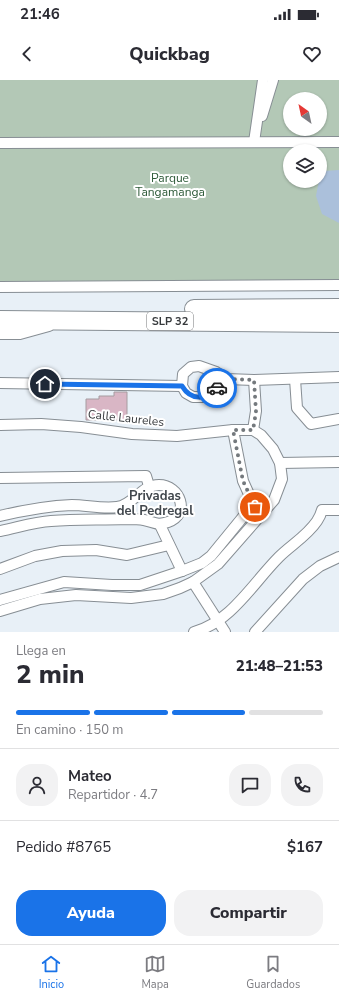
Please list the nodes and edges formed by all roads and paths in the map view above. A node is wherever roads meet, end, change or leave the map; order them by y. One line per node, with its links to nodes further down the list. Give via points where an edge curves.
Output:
1 (263, 80): 3 (street)
2 (273, 80): 3 (street, via 262,117)
3 (256, 126): 4 (street)
4 (254, 142): 5 (street); 6 (street)
5 (339, 142)
6 (0, 143)
7 (339, 285): 8 (street)
8 (0, 286)
9 (339, 308): 10 (highway, SLP 32)
10 (0, 311)
11 (0, 320): 12 (highway, SLP 32)
12 (70, 320): 13 (highway, SLP 32); 14 (street, via 20,334)
13 (339, 323)
14 (0, 334)
15 (339, 377): 17 (street)
16 (226, 379): 18 (street); 20 (street, via 214,392 203,396 193,397 186,393); 20 (street, via 199,366 191,367 183,374)
17 (295, 379): 18 (street); 21 (street, via 297,408 311,424)
18 (254, 380): 24 (street, via 256,412)
19 (0, 383): 20 (street)
20 (182, 386)
21 (339, 419)
22 (0, 425): 23 (street, Calle Laureles, via 41,424 177,436)
23 (233, 430): 24 (street, Calle Laureles); 29 (street, via 243,481)
24 (253, 430): 26 (street, via 273,449)
25 (339, 462): 26 (street)
26 (280, 463): 32 (street, via 282,479 274,500)
27 (0, 478): 28 (street, via 146,476)
28 (149, 486): 31 (street, via 130,502 118,507 36,507); 33 (street, via 169,487 180,500 181,512 175,520)
29 (255, 507): 32 (street); 36 (street, via 247,512)
30 (339, 510): 52 (street, via 322,510 318,521 284,553 238,604)
31 (0, 516)
32 (259, 517): 38 (street)
33 (160, 525): 34 (street, via 129,519 49,521); 35 (street)
34 (0, 531)
35 (169, 545): 39 (street, via 128,555 96,550 62,551 35,556); 40 (street)
36 (211, 556): 38 (street); 40 (street, via 202,563)
37 (339, 557): 55 (street, via 320,566 303,579)
38 (218, 564): 42 (street)
39 (0, 569)
40 (182, 571): 41 (street)
41 (157, 579): 44 (street, via 140,585); 46 (street)
42 (193, 582): 46 (street); 52 (street)
43 (76, 583): 44 (street); 45 (street, via 64,582); 47 (street)
44 (112, 585): 48 (street)
45 (40, 588): 49 (street); 50 (street)
46 (163, 594): 48 (street, via 131,598)
47 (76, 595): 48 (street); 49 (street)
48 (114, 597)
49 (40, 598): 51 (street)
50 (0, 600)
51 (0, 611)
52 (218, 621): 53 (street); 54 (street)
53 (194, 632)
54 (225, 632)
55 (255, 632)

